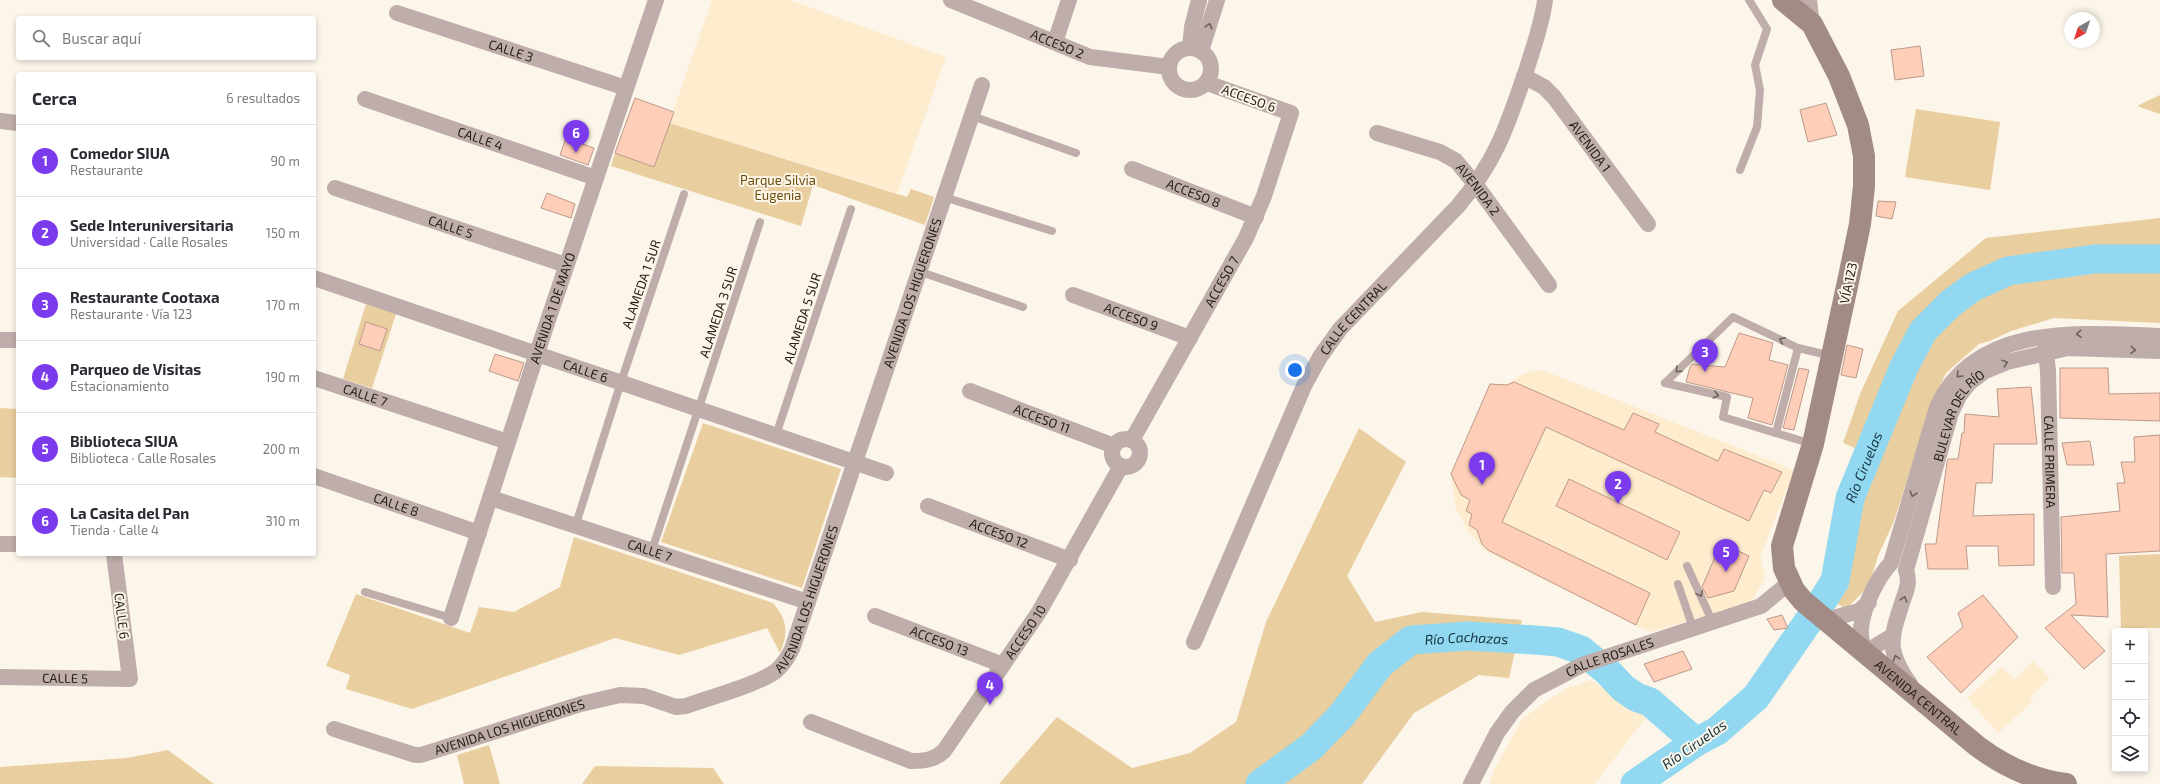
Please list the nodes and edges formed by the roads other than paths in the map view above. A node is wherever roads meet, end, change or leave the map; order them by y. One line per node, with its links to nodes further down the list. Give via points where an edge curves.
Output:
1 (951, 0): 14 (street, ACCESO 2)
2 (1069, 0): 14 (street)
3 (1199, 0): 15 (street, via 1192,27)
4 (1216, 0): 15 (street, one-way to 4)
5 (1545, 0): 12 (street, CALLE CENTRAL)
6 (1556, 0): 12 (street, CALLE CENTRAL)
7 (1749, 0): 29 (lane, via 1767,29 1755,64 1760,90 1757,127)
8 (1783, 0): 13 (main road, VÍA 123)
9 (1809, 0): 13 (street)
10 (654, 1): 20 (street, AVENIDA 1 DE MAYO)
11 (397, 13): 20 (street, CALLE 3)
12 (1543, 18): 17 (street, CALLE CENTRAL)
13 (1812, 24): 55 (main road, VÍA 123, via 1839,76 1858,124 1864,156 1860,224)
14 (1055, 42): 16 (street, ACCESO 2, via 1090,57)
15 (1195, 50): 16 (street, via 1178,52); 18 (street, via 1210,62 1210,76)
16 (1169, 67): 18 (street, via 1172,80 1182,89 1196,90)
17 (1524, 76): 31 (street, CALLE CENTRAL, via 1501,142); 38 (street, AVENIDA 1, via 1544,87 1554,97)
18 (1207, 82): 22 (street, ACCESO 6)
19 (982, 85): 23 (street, AVENIDA LOS HIGUERONES)
20 (626, 88): 30 (street, AVENIDA 1 DE MAYO)
21 (365, 99): 30 (street, CALLE 4)
22 (1290, 114): 36 (street, ACCESO 7)
23 (972, 116): 27 (lane); 34 (street, AVENIDA LOS HIGUERONES)
24 (0, 121): 25 (street)
25 (16, 123)
26 (1378, 133): 31 (street, AVENIDA 2, via 1440,152 1456,161)
27 (1076, 153)
28 (1132, 169): 36 (street, ACCESO 8)
29 (1740, 170)
30 (596, 178): 40 (street, AVENIDA 1 DE MAYO)
31 (1476, 185): 43 (street, AVENIDA 2); 94 (street, CALLE CENTRAL, via 1340,329 1320,357 1304,386)
32 (335, 188): 40 (street, CALLE 5)
33 (684, 194): 57 (lane, ALAMEDA 1 SUR)
34 (944, 197): 39 (lane); 41 (street, AVENIDA LOS HIGUERONES)
35 (851, 209): 61 (lane, ALAMEDA 5 SUR)
36 (1256, 217): 48 (street, ACCESO 7)
37 (760, 222): 59 (lane, ALAMEDA 3 SUR)
38 (1648, 224)
39 (1052, 231)
40 (566, 265): 54 (street, AVENIDA 1 DE MAYO)
41 (918, 271): 45 (lane); 66 (street, AVENIDA LOS HIGUERONES)
42 (316, 279): 54 (street, CALLE 6)
43 (1549, 285)
44 (1073, 295): 48 (street, ACCESO 9)
45 (1023, 307)
46 (2044, 336): 47 (street, BULEVAR DEL RÍO, one-way to 46); 53 (street, CALLE PRIMERA); 74 (street, BULEVAR DEL RÍO, one-way to 74, via 1983,356 1960,373 1949,386 1937,407)
47 (2160, 336)
48 (1190, 338): 62 (street, ACCESO 7)
49 (0, 340): 50 (street)
50 (16, 340)
51 (1798, 348): 55 (lane); 60 (lane); 60 (lane, one-way to 60, via 1733,317 1665,383 1727,397 1723,417)
52 (2160, 350): 53 (street, BULEVAR DEL RÍO, one-way to 52, via 2068,348)
53 (2047, 352): 75 (street, BULEVAR DEL RÍO, one-way to 53, via 1947,426 1959,396 1969,383 1985,371 2007,362); 84 (street, CALLE PRIMERA)
54 (537, 353): 57 (street, CALLE 6); 63 (street, AVENIDA 1 DE MAYO)
55 (1832, 356): 64 (main road, VÍA 123)
56 (316, 379): 63 (street, CALLE 7)
57 (621, 382): 59 (street, CALLE 6); 72 (lane, ALAMEDA 1 SUR)
58 (970, 391): 65 (street, ACCESO 11)
59 (700, 409): 61 (street, CALLE 6); 78 (lane, ALAMEDA 3 SUR)
60 (1776, 433): 64 (lane)
61 (776, 435): 66 (street, CALLE 6)
62 (1132, 440): 65 (street, via 1120,440); 67 (street, via 1139,446 1140,458 1134,465)
63 (508, 442): 70 (street, AVENIDA 1 DE MAYO)
64 (1813, 444): 82 (main road, VÍA 123, via 1782,546 1784,568)
65 (1114, 446): 67 (street, via 1114,460)
66 (856, 463): 68 (street, CALLE 6); 86 (street, AVENIDA LOS HIGUERONES)
67 (1121, 466): 80 (street, ACCESO 10)
68 (886, 473)
69 (316, 477): 73 (street, CALLE 8)
70 (491, 498): 72 (street, CALLE 7); 73 (street, AVENIDA 1 DE MAYO)
71 (928, 506): 80 (street, ACCESO 12)
72 (576, 524): 78 (street, CALLE 7)
73 (479, 533): 89 (street, AVENIDA 1 DE MAYO)
74 (1899, 538): 75 (street); 87 (street, BULEVAR DEL RÍO, via 1891,563 1883,572)
75 (1915, 543): 93 (street, BULEVAR DEL RÍO, one-way to 75, via 1909,581 1906,570)
76 (0, 544): 77 (street)
77 (16, 544)
78 (652, 550): 86 (street, CALLE 7)
79 (114, 556): 98 (street, CALLE 6)
80 (1070, 560): 96 (street, ACCESO 10)
81 (1687, 566): 91 (lane, one-way to 91)
82 (1790, 582): 90 (main road, AVENIDA CENTRAL, via 1803,601); 91 (street, CALLE ROSALES, via 1761,606)
83 (1678, 584): 92 (lane)
84 (2053, 587)
85 (364, 592): 89 (lane)
86 (808, 602): 101 (street, AVENIDA LOS HIGUERONES, via 792,649 786,661 776,671 764,678 686,706 676,707 644,696 620,695 581,704 415,755)
87 (1869, 602): 90 (street, via 1859,611); 95 (street, BULEVAR DEL RÍO, via 1861,627)
88 (876, 616): 96 (street, ACCESO 13)
89 (451, 618)
90 (1824, 618): 95 (main road, AVENIDA CENTRAL)
91 (1713, 623): 92 (street, CALLE ROSALES)
92 (1693, 628): 103 (street, CALLE ROSALES, via 1582,665 1534,690 1522,700 1497,733)
93 (1892, 636): 95 (street); 99 (street, BULEVAR DEL RÍO, one-way to 93, via 1894,658)
94 (1194, 642)
95 (1864, 653): 99 (main road, AVENIDA CENTRAL)
96 (1003, 665): 100 (street, ACCESO 10, via 944,751 937,757 925,761 911,761)
97 (0, 676): 98 (street, CALLE 5)
98 (130, 678)
99 (1922, 701): 102 (main road, AVENIDA CENTRAL)
100 (811, 722)
101 (334, 729)
102 (2003, 764): 104 (main road); 105 (main road, AVENIDA CENTRAL, via 2038,778)
103 (1470, 784)
104 (2024, 784)
105 (2066, 784)

